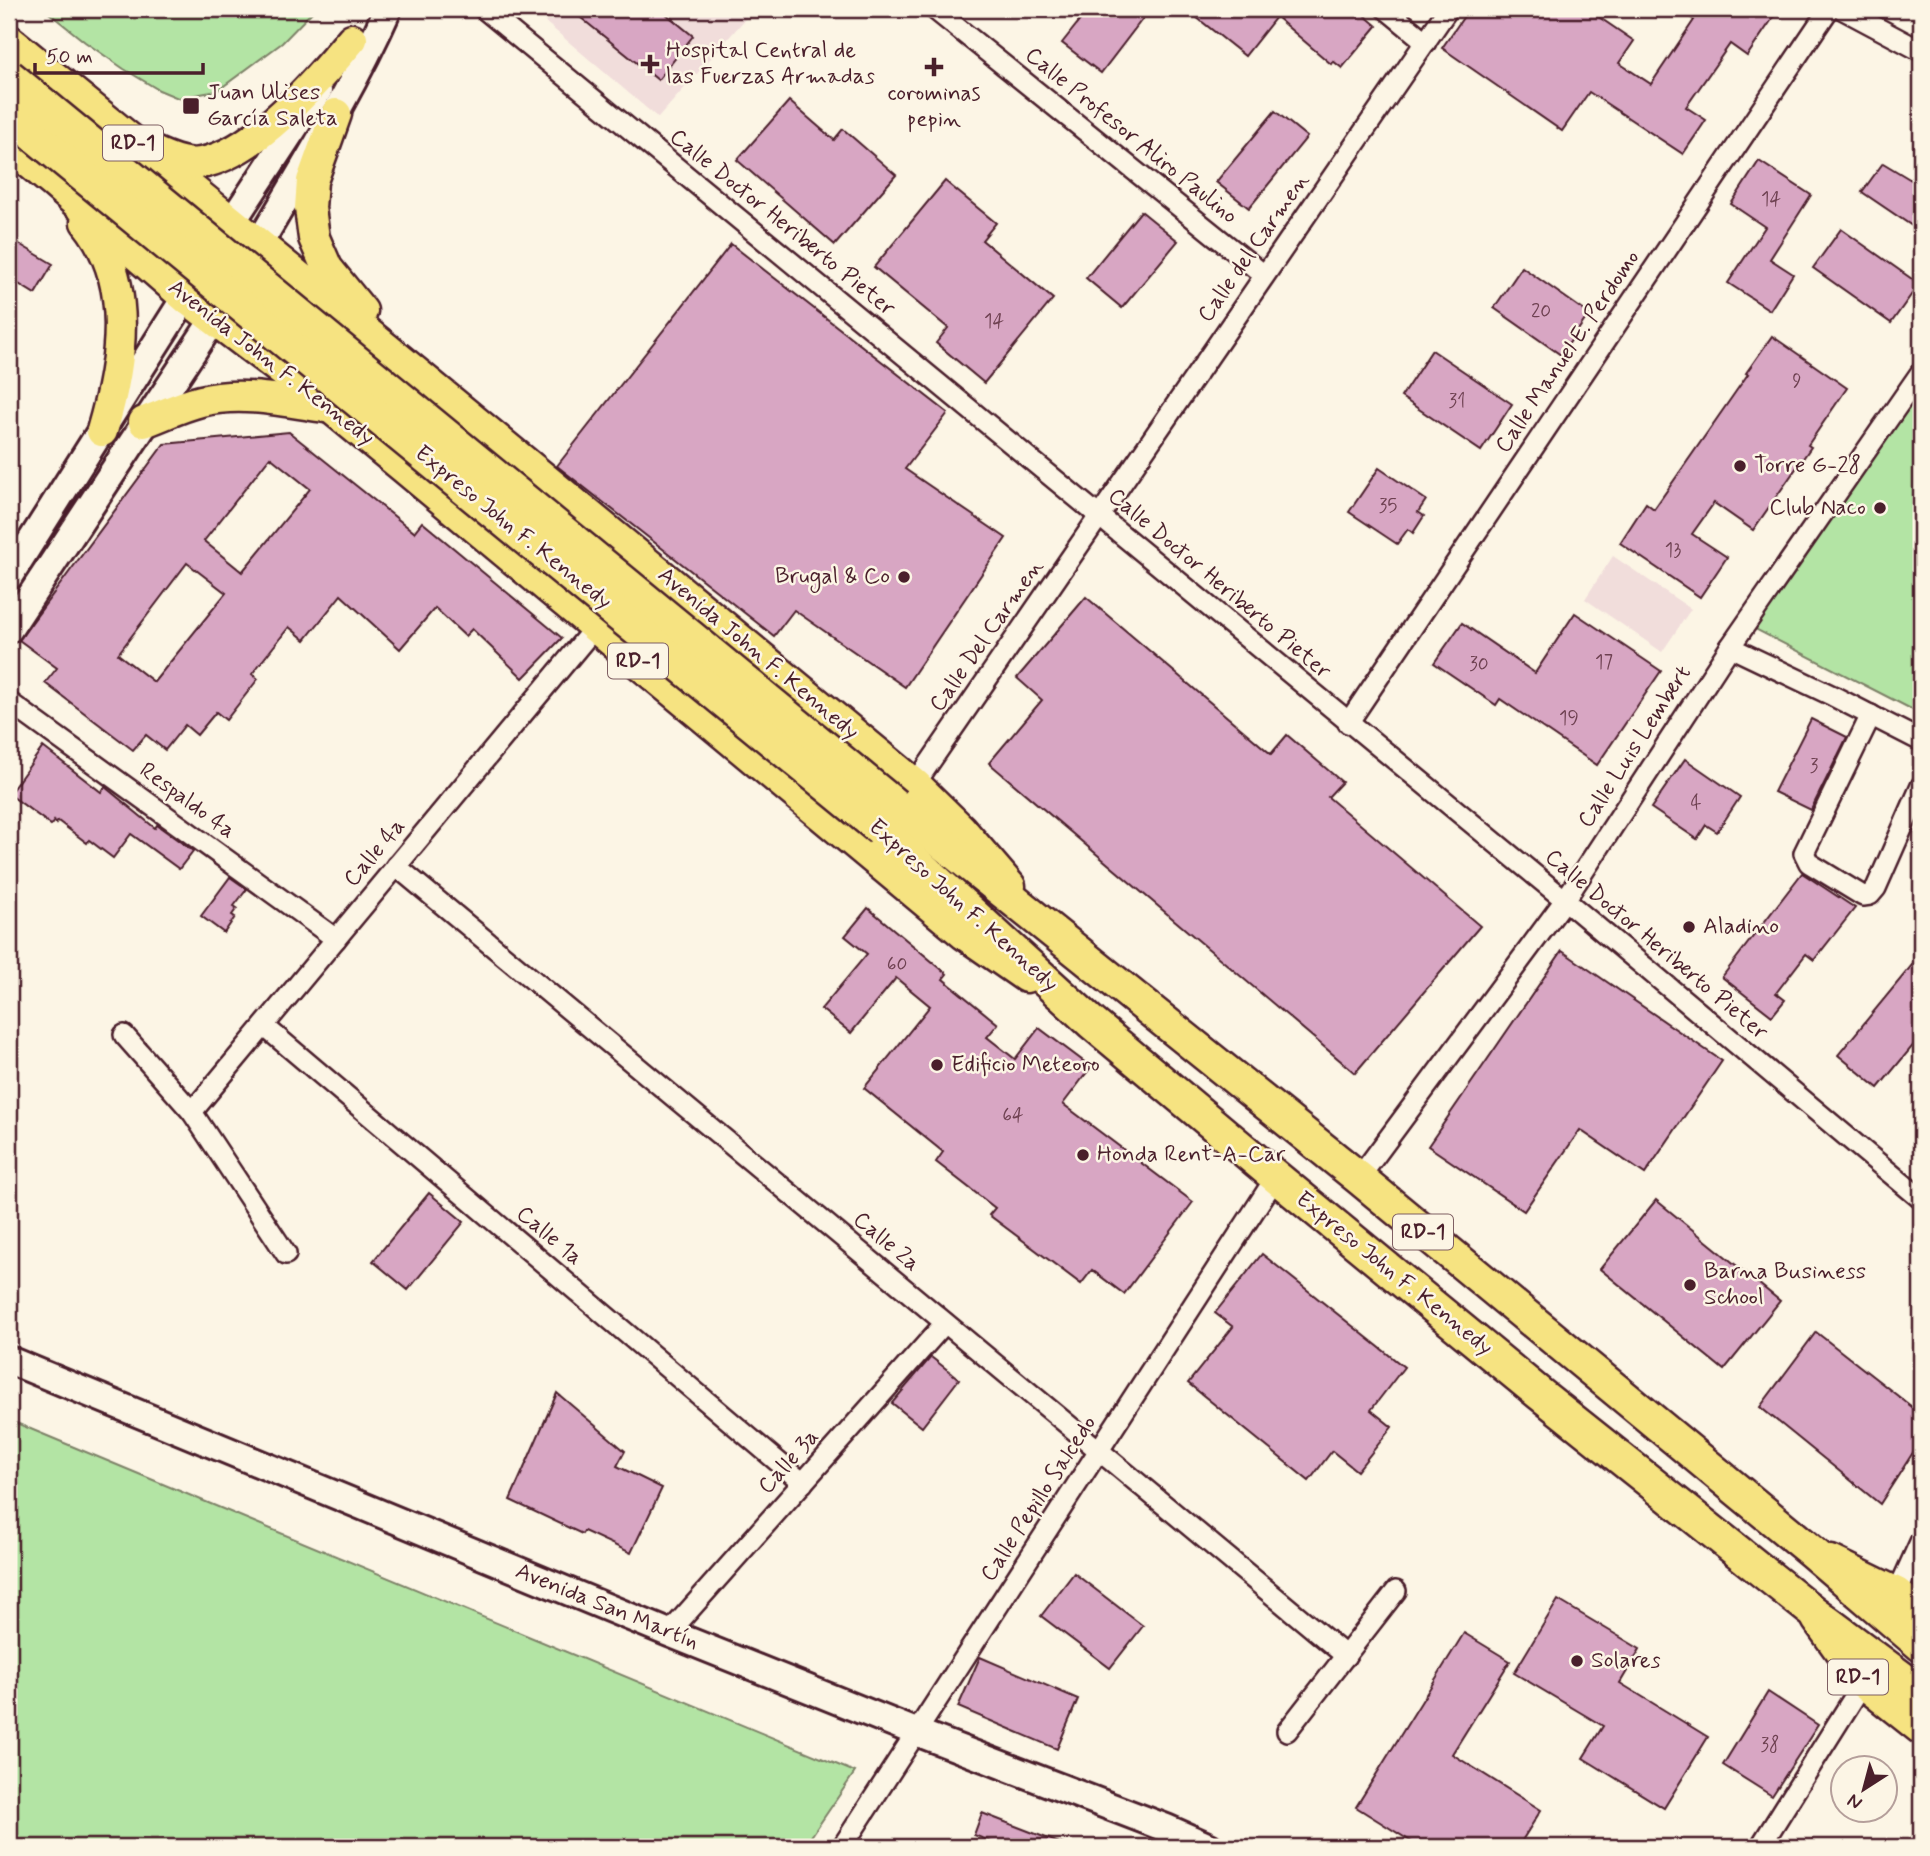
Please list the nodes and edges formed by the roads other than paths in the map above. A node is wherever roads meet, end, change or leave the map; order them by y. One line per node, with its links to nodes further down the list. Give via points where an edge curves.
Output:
1 (376, 9): 9 (main road)
2 (388, 9): 15 (main road)
3 (484, 9): 33 (street, Calle Doctor Heriberto Pieter)
4 (934, 9): 23 (street, Calle Profesor Aliro Paulino)
5 (1386, 9): 11 (street)
6 (1448, 9): 11 (street, Calle del Carmen)
7 (1829, 9): 40 (street, Calle Manuel E. Perdomo)
8 (1842, 9): 12 (street)
9 (352, 39): 18 (main road, via 300,97 229,155 198,164 171,160); 21 (main road)
10 (9, 40): 13 (main road, Avenida John F. Kennedy / RD-1)
11 (1426, 42): 23 (street, Calle del Carmen)
12 (1921, 51)
13 (44, 69): 17 (main road, via 63,102 161,178 171,199 167,213 147,226 130,223 37,149); 18 (main road, Avenida John F. Kennedy / RD-1)
14 (9, 76): 43 (highway, Expreso John F. Kennedy / RD-1, bridge)
15 (336, 114): 22 (main road); 27 (main road, via 312,181 314,238 327,268)
16 (9, 115): 43 (highway, Expreso John F. Kennedy / RD-1, bridge)
17 (9, 136)
18 (132, 143): 21 (main road, Avenida John F. Kennedy / RD-1)
19 (9, 146): 20 (main road, Avenida John F. Kennedy / RD-1)
20 (55, 184): 24 (main road, Avenida John F. Kennedy / RD-1); 31 (main road, via 99,237 119,303 120,358)
21 (232, 221): 22 (main road, Avenida John F. Kennedy / RD-1); 24 (main road)
22 (259, 244): 25 (main road); 27 (main road, Avenida John F. Kennedy / RD-1)
23 (1265, 275): 33 (street, Calle del Carmen)
24 (186, 298): 25 (main road, Avenida John F. Kennedy / RD-1); 31 (main road)
25 (215, 320): 29 (main road, Avenida John F. Kennedy / RD-1); 30 (main road)
26 (1921, 372): 37 (street, Calle Luis Lembert)
27 (418, 374): 28 (main road, Avenida John F. Kennedy / RD-1)
28 (454, 403): 32 (main road, via 424,397 319,314 298,312 287,321 279,336 283,349 391,441 402,452); 43 (main road, Avenida John F. Kennedy / RD-1)
29 (331, 408): 30 (main road, via 267,398 228,398 202,401); 32 (main road, Avenida John F. Kennedy / RD-1)
30 (144, 422): 36 (main road)
31 (102, 431): 34 (main road)
32 (404, 468): 35 (main road, Avenida John F. Kennedy / RD-1)
33 (1100, 516): 40 (street, Calle Doctor Heriberto Pieter); 43 (street, Calle Del Carmen)
34 (9, 576)
35 (596, 626): 44 (street, Calle 4a); 47 (main road, Avenida John F. Kennedy / RD-1, via 964,934)
36 (9, 629)
37 (1730, 647): 39 (street); 45 (street, Calle Luis Lembert)
38 (9, 702): 46 (street, Respaldo 4a)
39 (1871, 715): 41 (street); 42 (street, via 1804,853 1806,859 1863,896 1870,895)
40 (1348, 723): 45 (street, Calle Doctor Heriberto Pieter)
41 (1921, 741)
42 (1921, 786)
43 (897, 806): 47 (highway, Expreso John F. Kennedy / RD-1); 52 (highway, Expreso John F. Kennedy / RD-1)
44 (396, 866): 46 (street, Calle 4a); 55 (street, Calle 2a)
45 (1565, 900): 52 (street, Calle Luis Lembert); 53 (street, Calle Doctor Heriberto Pieter)
46 (336, 939): 48 (street, Calle 4a)
47 (1092, 1023): 51 (highway, Expreso John F. Kennedy / RD-1)
48 (264, 1026): 50 (street, Calle 4a); 58 (street, Calle 1a)
49 (124, 1035): 50 (street)
50 (192, 1112): 54 (street)
51 (1276, 1177): 57 (street, Calle Pepillo Salcedo); 63 (highway, Expreso John F. Kennedy / RD-1)
52 (1359, 1178): 60 (highway, Expreso John F. Kennedy / RD-1)
53 (1921, 1199)
54 (286, 1254)
55 (945, 1323): 57 (street, Calle 2a); 58 (street, Calle 3a)
56 (9, 1360): 65 (main road, Avenida San Martín)
57 (1099, 1451): 67 (street, Calle 2a); 72 (street, Calle Pepillo Salcedo)
58 (803, 1483): 65 (street, Calle 3a)
59 (1921, 1540): 62 (street)
60 (1811, 1551): 62 (main road, RD-1); 66 (highway, Expreso John F. Kennedy / RD-1)
61 (1396, 1591): 67 (street)
62 (1897, 1593): 64 (main road, RD-1)
63 (1811, 1610): 68 (main road, RD-1); 69 (highway, Expreso John F. Kennedy / RD-1)
64 (1921, 1614)
65 (669, 1633): 72 (main road, Avenida San Martín)
66 (1921, 1645)
67 (1346, 1656): 71 (street)
68 (1863, 1683): 70 (main road, RD-1); 75 (street)
69 (1921, 1692)
70 (1921, 1729)
71 (1287, 1731)
72 (915, 1732): 73 (street, Calle Pepillo Salcedo); 74 (main road, Avenida San Martín)
73 (842, 1847)
74 (1209, 1847)
75 (1760, 1847)

